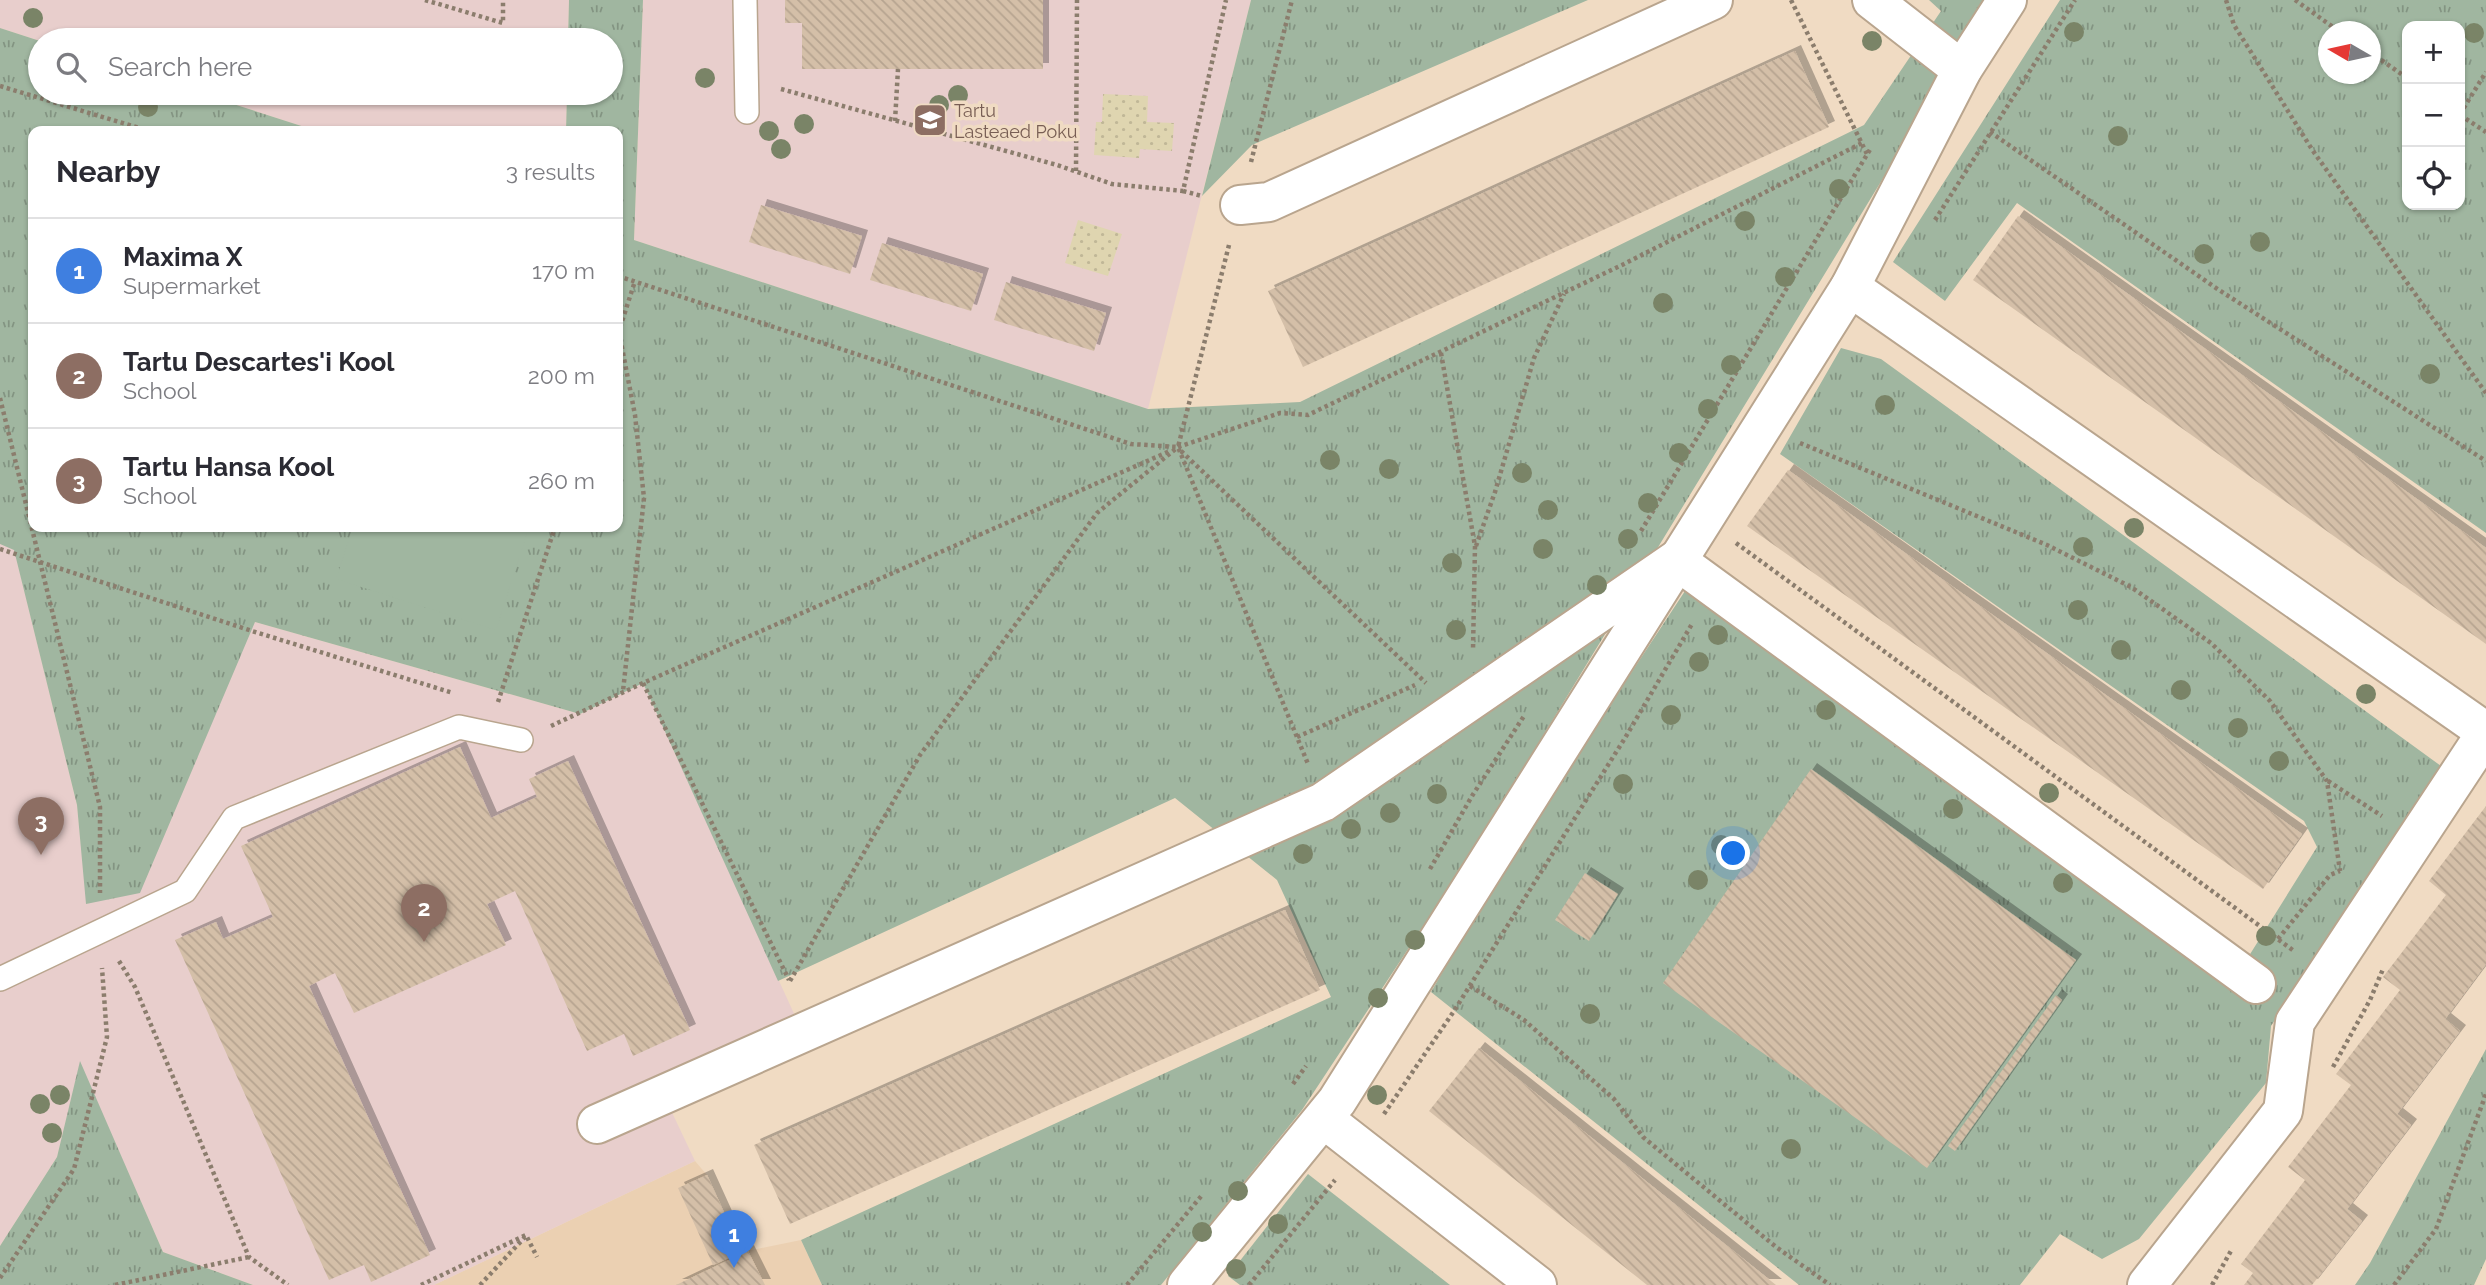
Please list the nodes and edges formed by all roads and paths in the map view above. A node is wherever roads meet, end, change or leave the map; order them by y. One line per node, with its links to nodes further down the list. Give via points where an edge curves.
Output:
1 (425, 0): 2 (path, via 503,23)
2 (503, 0)
3 (745, 0): 18 (lane)
4 (1076, 0): 31 (path)
5 (1226, 0): 31 (path, via 1183,191 1112,184)
6 (1713, 0): 32 (street, via 1269,202)
7 (1791, 0): 29 (path)
8 (1872, 0): 15 (street)
9 (2007, 0): 15 (street)
10 (2226, 0): 40 (path, via 2234,24 2313,151)
11 (2295, 0): 12 (path)
12 (2325, 21)
13 (2381, 59): 17 (path)
14 (898, 69): 25 (path)
15 (1962, 70): 35 (street)
16 (2486, 72): 22 (path)
17 (2402, 74)
18 (746, 80): 23 (lane); 25 (path)
19 (0, 86): 20 (path)
20 (28, 94)
21 (63, 105): 26 (path)
22 (2465, 106)
23 (747, 112)
24 (2465, 117): 28 (path)
25 (895, 121): 31 (path)
26 (132, 126)
27 (1990, 132): 44 (path, via 2219,290)
28 (2486, 132)
29 (1862, 143): 30 (path); 36 (path)
30 (1868, 154)
31 (1076, 171)
32 (1240, 205)
33 (623, 277): 34 (path)
34 (635, 281): 37 (path); 43 (path, via 1131,444)
35 (1850, 287): 51 (street); 59 (street)
36 (1564, 293): 38 (path); 49 (path, via 1534,358)
37 (623, 318)
38 (1441, 353): 43 (path, via 1308,415 1280,413); 49 (path)
39 (623, 357): 55 (path, via 644,498)
40 (2486, 393)
41 (0, 398): 45 (path)
42 (1792, 440): 62 (path, via 2047,545 2131,587 2211,643 2270,701)
43 (1178, 447): 53 (path); 54 (path); 54 (path, via 1097,513 928,744 790,981); 60 (path)
44 (2486, 461)
45 (28, 514)
46 (32, 532): 52 (path)
47 (553, 532): 58 (path)
48 (1735, 542): 68 (path)
49 (1475, 546): 57 (path, via 1473,647)
50 (0, 549): 52 (path)
51 (1676, 560): 57 (street); 70 (street); 74 (street)
52 (40, 564): 56 (path); 66 (path, via 100,807)
53 (1423, 681): 57 (path); 60 (path)
54 (643, 683): 55 (path)
55 (623, 692): 61 (path)
56 (458, 694)
57 (1465, 705): 63 (street)
58 (488, 733): 61 (lane); 66 (lane, via 459,727 234,818 185,891)
59 (2486, 733): 64 (street)
60 (1297, 737): 63 (path)
61 (521, 740)
62 (2327, 781): 64 (path); 65 (path)
63 (1323, 802): 75 (street)
64 (2416, 838): 68 (street)
65 (2340, 871)
66 (100, 930): 69 (lane); 78 (path, via 135,987); 80 (path, via 107,1037 74,1169)
67 (2386, 962): 72 (path)
68 (2326, 975): 88 (street, via 2295,1022 2283,1111)
69 (0, 979)
70 (2256, 984)
71 (1470, 985): 87 (path, via 1524,1020 1614,1099 1643,1137 1776,1247)
72 (2330, 1071)
73 (2486, 1094): 90 (path, via 2436,1228)
74 (1324, 1119): 85 (street); 86 (street)
75 (597, 1124)
76 (526, 1235): 79 (path); 83 (path); 84 (path)
77 (2238, 1237): 89 (path)
78 (249, 1257): 81 (path); 82 (path)
79 (537, 1257)
80 (0, 1278)
81 (115, 1285)
82 (288, 1285)
83 (421, 1285)
84 (480, 1285)
85 (1187, 1285)
86 (1537, 1285)
87 (1830, 1285)
88 (2147, 1285)
89 (2212, 1285)
90 (2393, 1285)

